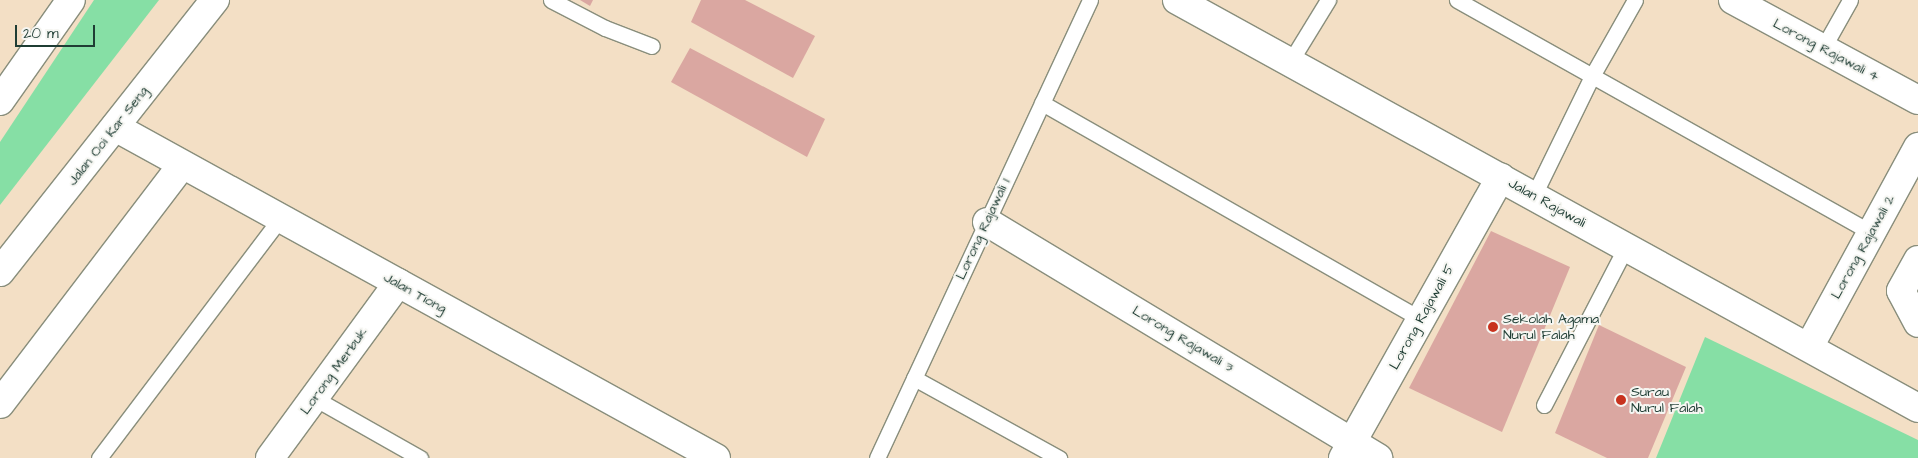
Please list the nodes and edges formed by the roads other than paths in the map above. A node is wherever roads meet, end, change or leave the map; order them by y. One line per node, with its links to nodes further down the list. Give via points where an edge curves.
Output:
1 (71, 0): 16 (street)
2 (214, 0): 18 (street, Jalan Ooi Kar Seng)
3 (551, 0): 11 (lane, via 605,28)
4 (1090, 0): 17 (lane, Lorong Rajawali 1)
5 (1177, 0): 13 (street, Jalan Rajawali)
6 (1328, 0): 13 (lane)
7 (1457, 0): 14 (lane)
8 (1635, 0): 14 (lane)
9 (1733, 0): 12 (street, Lorong Rajawali 4)
10 (1850, 0): 12 (lane)
11 (652, 46)
12 (1823, 48): 15 (street, Lorong Rajawali 4)
13 (1290, 62): 21 (street, Jalan Rajawali)
14 (1592, 76): 22 (lane); 25 (lane)
15 (1918, 100)
16 (0, 101)
17 (1042, 103): 24 (lane, Lorong Rajawali 1); 30 (lane)
18 (115, 127): 20 (street, Jalan Tiong); 28 (street, Jalan Ooi Kar Seng)
19 (1918, 146): 25 (street, Lorong Rajawali 2)
20 (182, 164): 23 (street, Jalan Tiong); 35 (street)
21 (1501, 177): 22 (street, Jalan Rajawali); 30 (street, Lorong Rajawali 5)
22 (1533, 196): 26 (street, Jalan Rajawali)
23 (280, 219): 29 (street, Jalan Tiong); 39 (lane)
24 (987, 222): 33 (lane, Lorong Rajawali 1); 38 (street, Lorong Rajawali 3)
25 (1871, 232): 32 (street, Lorong Rajawali 2)
26 (1626, 247): 32 (street, Jalan Rajawali); 36 (lane)
27 (1918, 260): 31 (street, via 1901,291)
28 (0, 272)
29 (398, 283): 34 (street, Lorong Merbuk); 42 (street, Jalan Tiong)
30 (1420, 319): 38 (street, Lorong Rajawali 5)
31 (1918, 323)
32 (1809, 347): 37 (street, Jalan Rajawali)
33 (914, 378): 43 (lane, Lorong Rajawali 1); 44 (lane)
34 (314, 398): 40 (street, Lorong Merbuk); 41 (lane)
35 (0, 404)
36 (1544, 405)
37 (1918, 408)
38 (1348, 449): 45 (street, Lorong Rajawali 3)
39 (99, 458)
40 (270, 458)
41 (420, 458)
42 (716, 458)
43 (877, 458)
44 (1059, 458)
45 (1378, 458)

